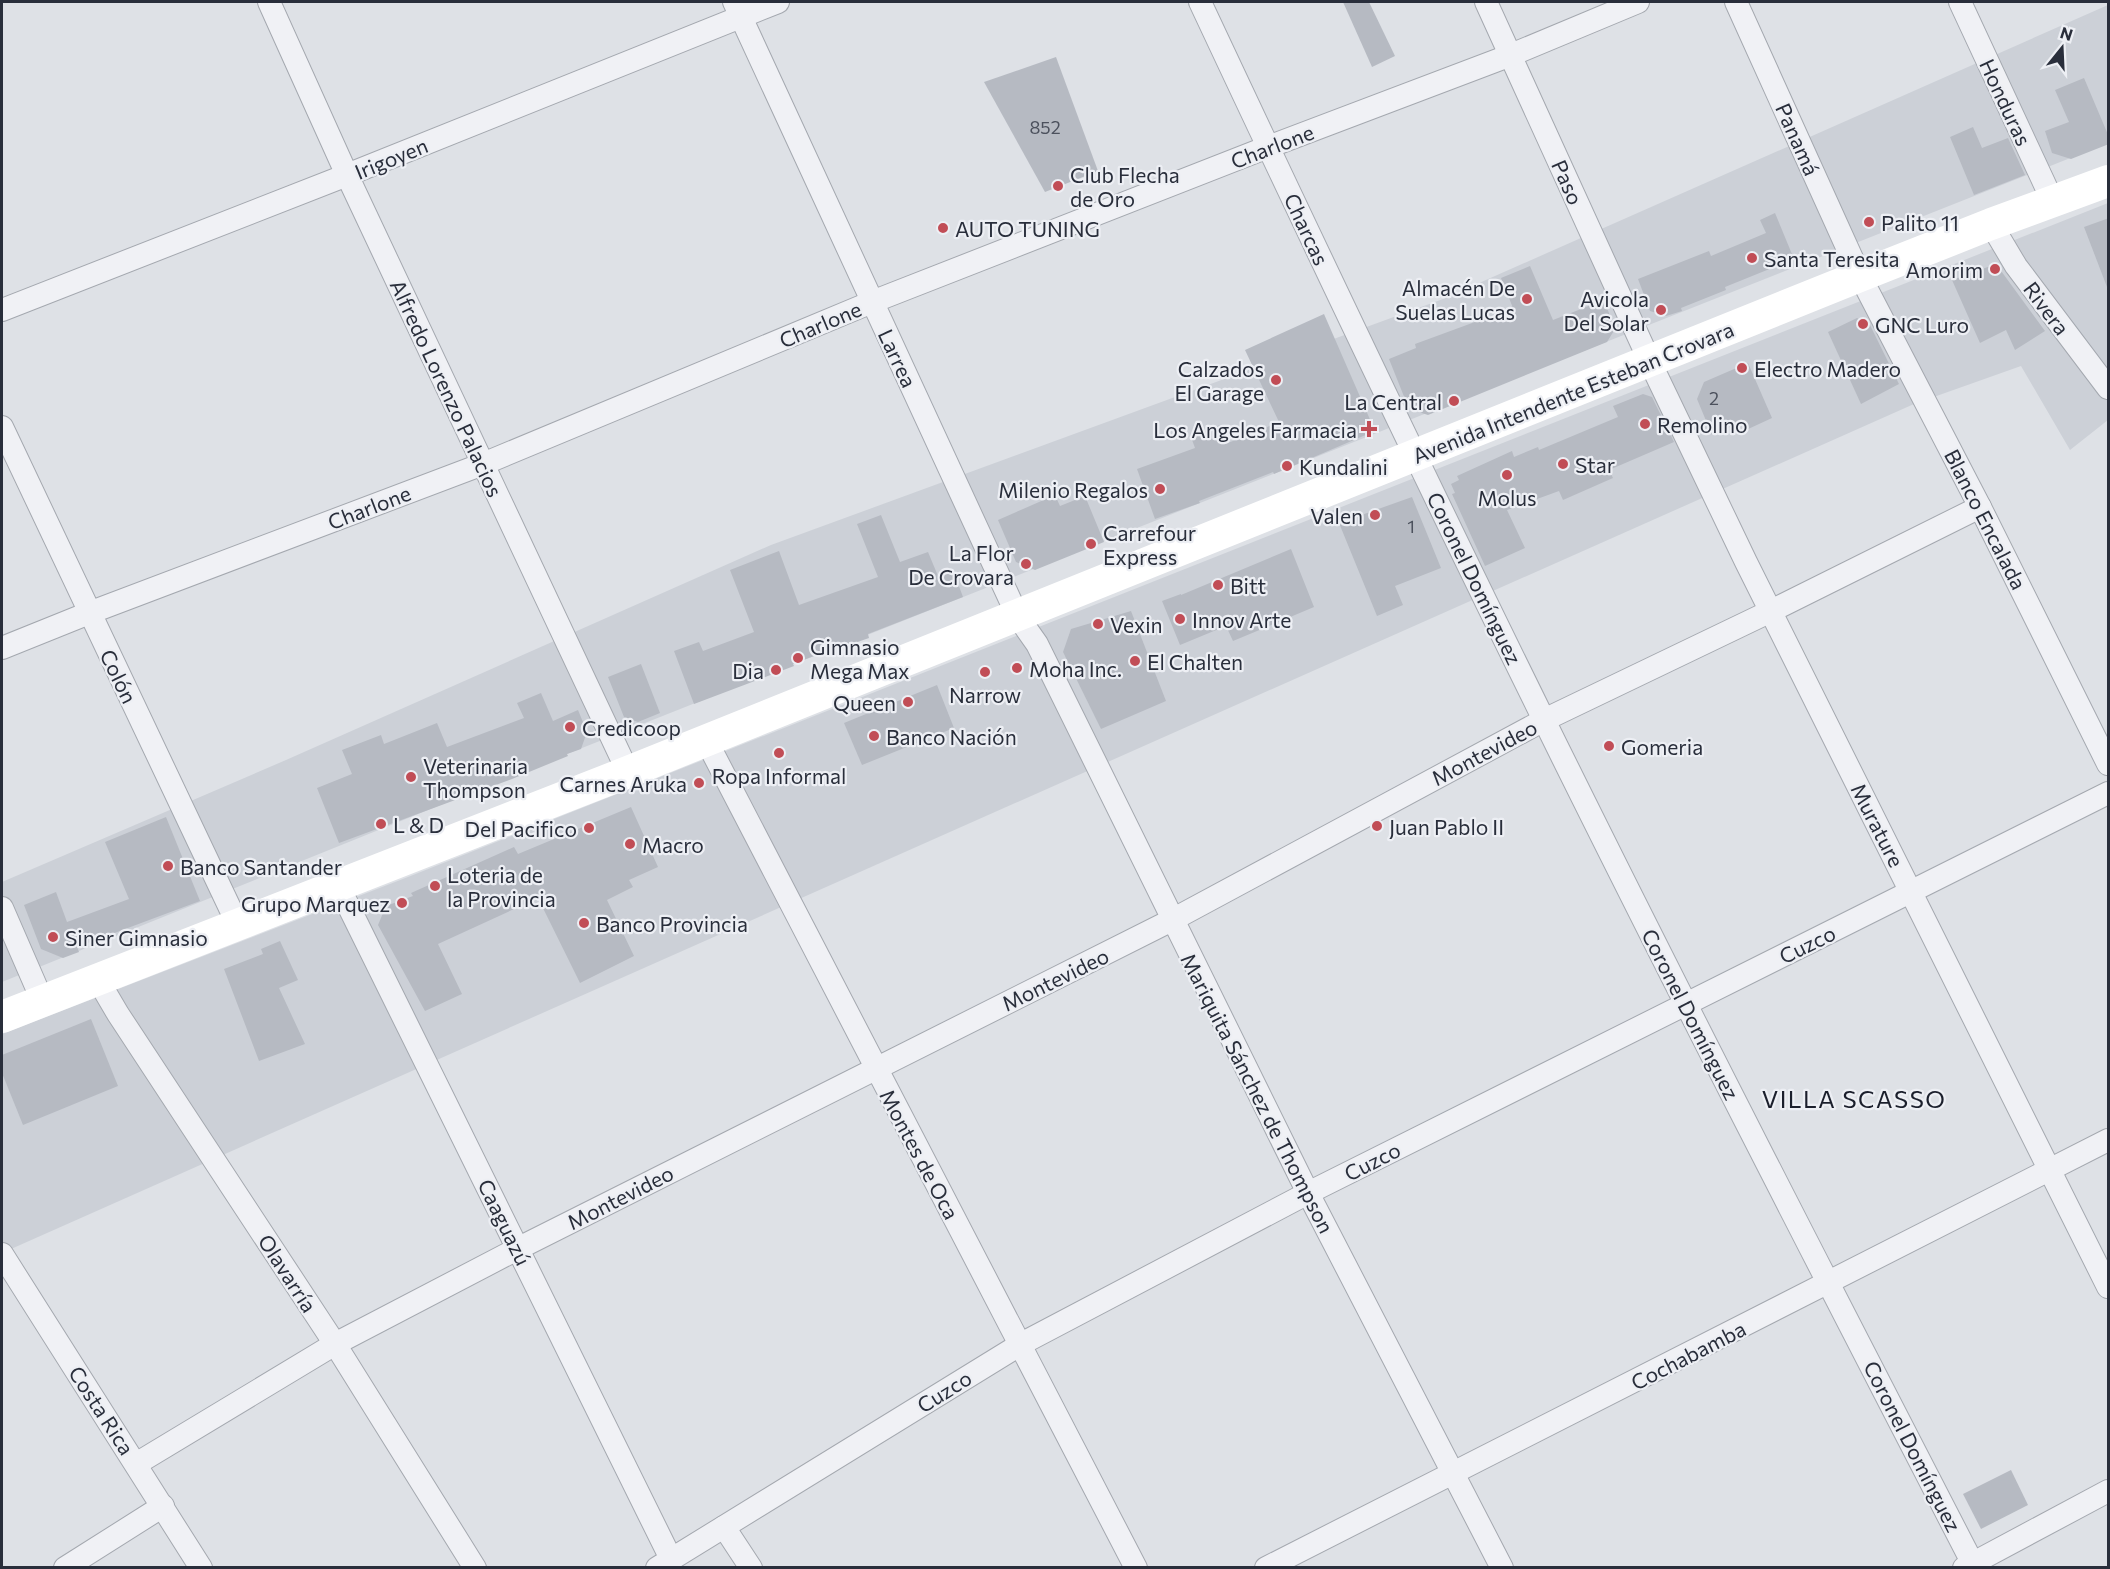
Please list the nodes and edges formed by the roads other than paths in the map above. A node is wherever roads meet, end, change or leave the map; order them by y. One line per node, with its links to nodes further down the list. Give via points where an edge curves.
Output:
1 (269, 2): 11 (street, Alfredo Lorenzo Palacios)
2 (778, 2): 8 (street, Irigoyen)
3 (1200, 2): 10 (street, Charcas)
4 (1486, 2): 9 (street, Paso)
5 (1638, 2): 9 (street, Charlone)
6 (1736, 2): 15 (street, Panamá)
7 (1960, 2): 13 (street, Honduras)
8 (738, 9): 11 (street, Irigoyen); 16 (street, Larrea)
9 (1511, 55): 10 (street, Charlone); 18 (street, Paso)
10 (1268, 147): 16 (street, Charlone); 21 (street, Charcas)
11 (348, 175): 17 (street, Irigoyen); 22 (street, Alfredo Lorenzo Palacios)
12 (2109, 181): 13 (main road, Avenida Intendente Esteban Crovara)
13 (2053, 202): 14 (main road, Avenida Intendente Esteban Crovara)
14 (1990, 224): 15 (main road, Avenida Intendente Esteban Crovara); 19 (street, Rivera, via 2016,266)
15 (1860, 276): 18 (main road, Avenida Intendente Esteban Crovara); 23 (street, Blanco Encalada)
16 (872, 302): 22 (street, Charlone); 26 (street, Larrea)
17 (2, 310)
18 (1650, 362): 21 (main road, Avenida Intendente Esteban Crovara); 24 (street, Murature)
19 (2109, 388)
20 (2, 427): 25 (street, Colón)
21 (1415, 456): 26 (main road, Avenida Intendente Esteban Crovara); 28 (street, Coronel Domínguez)
22 (483, 464): 25 (street, Charlone); 31 (street, Alfredo Lorenzo Palacios)
23 (1980, 507): 24 (street, Montevideo); 30 (street, Blanco Encalada)
24 (1771, 611): 28 (street, Montevideo); 34 (street, Murature)
25 (89, 613): 27 (street, Charlone); 37 (street, Colón)
26 (1018, 617): 29 (main road, Avenida Intendente Esteban Crovara); 36 (street, Mariquita Sánchez de Thompson, via 1037,644)
27 (2, 648)
28 (1544, 720): 36 (street, Montevideo); 40 (street, Coronel Domínguez)
29 (706, 740): 31 (main road, Avenida Intendente Esteban Crovara); 42 (street, Montes de Oca)
30 (2109, 764)
31 (628, 772): 33 (main road, Avenida Intendente Esteban Crovara)
32 (2109, 793): 34 (street, Cuzco)
33 (338, 885): 37 (main road, Avenida Intendente Esteban Crovara); 46 (street, Caaguazú)
34 (1912, 892): 40 (street, Cuzco); 44 (street, Murature)
35 (2, 909): 39 (street)
36 (1172, 920): 42 (street, Montevideo); 45 (street, Mariquita Sánchez de Thompson)
37 (238, 925): 38 (main road, Avenida Intendente Esteban Crovara)
38 (98, 980): 39 (main road, Avenida Intendente Esteban Crovara); 50 (street, Olavarría)
39 (42, 1000): 41 (main road, Avenida Intendente Esteban Crovara)
40 (1685, 1004): 45 (street, Cuzco); 48 (street, Coronel Domínguez)
41 (2, 1017)
42 (875, 1068): 46 (street, Montevideo); 51 (street, Montes de Oca)
43 (2109, 1140): 44 (street, Cochabamba)
44 (2050, 1169): 48 (street, Cochabamba); 49 (street, Murature)
45 (1308, 1193): 51 (street, Cuzco); 53 (street, Mariquita Sánchez de Thompson)
46 (519, 1248): 50 (street, Montevideo); 57 (street, Caaguazú)
47 (2, 1254): 52 (street, Costa Rica)
48 (1830, 1283): 53 (street, Cochabamba); 58 (street, Coronel Domínguez)
49 (2109, 1287)
50 (334, 1344): 52 (street, Montevideo); 61 (street, Olavarría)
51 (1021, 1344): 56 (street, Cuzco); 63 (street, Montes de Oca)
52 (136, 1464): 55 (street, Costa Rica)
53 (1454, 1474): 64 (street, Cochabamba); 65 (street, Mariquita Sánchez de Thompson)
54 (2109, 1491): 58 (street)
55 (163, 1506): 59 (street); 60 (street, Costa Rica)
56 (724, 1527): 57 (street, Cuzco); 62 (street)
57 (664, 1563)
58 (1971, 1566)
59 (65, 1568)
60 (201, 1568)
61 (475, 1568)
62 (751, 1568)
63 (1136, 1568)
64 (1266, 1568)
65 (1502, 1568)

